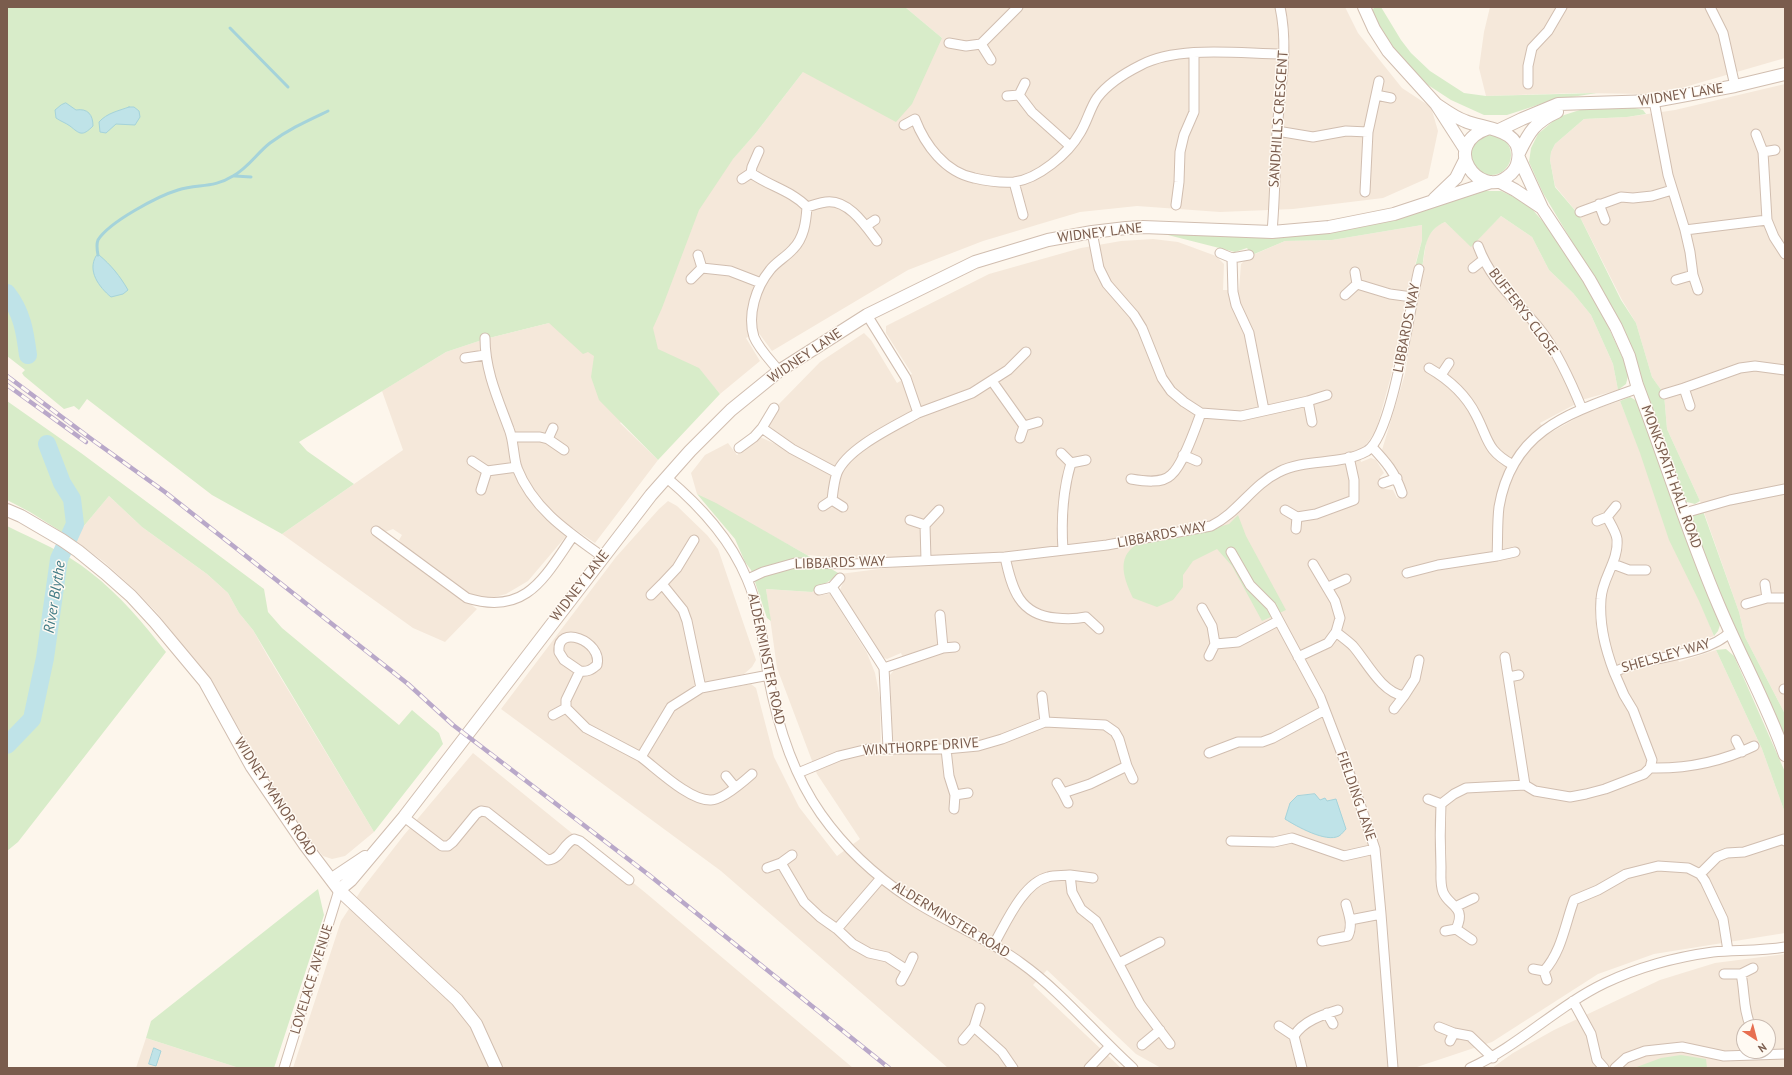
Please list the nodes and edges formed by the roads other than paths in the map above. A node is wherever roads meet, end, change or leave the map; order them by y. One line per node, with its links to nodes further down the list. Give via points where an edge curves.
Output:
1 (1018, 7): 7 (street)
2 (1280, 7): 9 (street, SANDHILLS CRESCENT)
3 (1364, 7): 21 (street, via 1388,51)
4 (1562, 7): 14 (street, via 1548,31 1532,48)
5 (1710, 7): 15 (street, via 1723,33)
6 (949, 43): 7 (street, via 966,46)
7 (981, 44): 10 (street)
8 (1194, 53): 9 (street); 30 (street, via 1165,56 1142,64 1118,78 1098,97 1080,134); 44 (street, via 1194,112 1180,152)
9 (1284, 54): 27 (street, SANDHILLS CRESCENT)
10 (991, 60)
11 (1785, 74): 15 (street, WIDNEY LANE)
12 (1379, 81): 17 (street)
13 (1025, 82): 16 (street)
14 (1528, 84)
15 (1735, 86): 20 (street, WIDNEY LANE)
16 (1019, 95): 18 (street); 30 (street, via 1032,112)
17 (1376, 95): 19 (street); 28 (street)
18 (1007, 96)
19 (1391, 98)
20 (1654, 101): 22 (street, WIDNEY LANE); 40 (street)
21 (1436, 104): 26 (street, via 1464,121); 34 (street)
22 (1575, 104): 26 (street, WIDNEY LANE, via 1558,104); 35 (street, WIDNEY LANE, via 1543,119 1529,132)
23 (923, 113): 24 (street)
24 (915, 119): 25 (street); 38 (street, via 920,134 930,148 954,169 970,177)
25 (904, 125)
26 (1494, 129): 34 (street, via 1474,135); 35 (street, via 1512,139)
27 (1277, 131): 28 (street, via 1313,137 1346,131); 55 (street, SANDHILLS CRESCENT)
28 (1368, 132): 41 (street)
29 (1756, 134): 33 (street)
30 (1070, 146): 38 (street, via 1051,166)
31 (1775, 150): 33 (street)
32 (759, 151): 36 (street)
33 (1762, 152): 51 (street)
34 (1465, 154): 39 (street, via 1474,174); 42 (street, WIDNEY LANE, via 1456,178)
35 (1519, 155): 39 (street, via 1513,173); 46 (street, MONKSPATH HALL ROAD)
36 (752, 173): 37 (street); 45 (street, via 762,181 800,199)
37 (742, 179)
38 (1014, 182): 48 (street)
39 (1495, 182): 42 (street, WIDNEY LANE); 46 (street, MONKSPATH HALL ROAD, via 1515,190)
40 (1672, 190): 43 (street, via 1652,196 1621,197); 53 (street)
41 (1365, 192)
42 (1432, 201): 55 (street, WIDNEY LANE, via 1394,214 1351,223)
43 (1599, 204): 47 (street); 50 (street)
44 (1176, 205)
45 (807, 207): 52 (street, via 827,202 844,206); 71 (street, via 802,235 794,249 770,270)
46 (1542, 208): 87 (street, MONKSPATH HALL ROAD, via 1604,305 1629,356)
47 (1580, 212)
48 (1022, 215)
49 (875, 220): 52 (street)
50 (1605, 220)
51 (1768, 220): 53 (street); 59 (street, via 1774,237)
52 (866, 226): 56 (street)
53 (1685, 230): 68 (street)
54 (1092, 232): 55 (street, WIDNEY LANE, via 1143,227); 76 (street, WIDNEY LANE, via 1048,240 975,262); 97 (street, via 1099,268 1107,284 1142,328 1162,378 1171,391)
55 (1272, 232)
56 (877, 240)
57 (1478, 246): 63 (street, BUFFERYS CLOSE)
58 (1220, 253): 62 (street)
59 (1785, 254)
60 (698, 255): 64 (street)
61 (1249, 255): 62 (street)
62 (1232, 258): 95 (street, via 1233,292 1248,333)
63 (1483, 260): 65 (street, BUFFERYS CLOSE); 94 (street, BUFFERYS CLOSE, via 1501,287 1545,337 1556,354)
64 (702, 268): 69 (street); 71 (street, via 730,271)
65 (1473, 268)
66 (1418, 270): 75 (street, LIBBARDS WAY)
67 (1355, 272): 72 (street)
68 (1693, 275): 70 (street); 73 (street)
69 (691, 279)
70 (1676, 280)
71 (761, 283): 84 (street, via 754,300 754,337)
72 (1357, 284): 74 (street); 75 (street, via 1390,294)
73 (1698, 290)
74 (1346, 294)
75 (1412, 297): 106 (street, LIBBARDS WAY, via 1388,413)
76 (867, 315): 84 (street, WIDNEY LANE); 96 (street, via 906,378)
77 (485, 338): 79 (street)
78 (1026, 352): 86 (street)
79 (485, 355): 80 (street); 103 (street, via 491,382)
80 (465, 358)
81 (1450, 363): 85 (street)
82 (1429, 368): 85 (street)
83 (1785, 370): 88 (street, via 1755,366 1740,368)
84 (779, 371): 120 (street, WIDNEY LANE, via 731,410)
85 (1441, 375): 116 (street, via 1457,389 1475,414 1492,451)
86 (992, 382): 96 (street, via 972,394); 100 (street)
87 (1637, 385): 94 (street, via 1633,390); 134 (street, MONKSPATH HALL ROAD)
88 (1684, 388): 89 (street); 92 (street)
89 (1664, 394)
90 (1327, 395): 91 (street)
91 (1308, 401): 95 (street); 99 (street)
92 (1690, 406)
93 (774, 408): 102 (street)
94 (1582, 409): 116 (street, via 1546,428 1529,443)
95 (1264, 410): 97 (street, via 1241,416)
96 (918, 412): 119 (street, via 857,450)
97 (1201, 414): 110 (street)
98 (1038, 422): 100 (street)
99 (1312, 422)
100 (1024, 426): 104 (street)
101 (553, 428): 105 (street)
102 (762, 428): 107 (street); 119 (street, via 792,449)
103 (512, 437): 105 (street); 117 (street)
104 (1020, 438)
105 (548, 439): 108 (street)
106 (1372, 447): 111 (street, LIBBARDS WAY); 121 (street, via 1390,466)
107 (739, 448)
108 (564, 450)
109 (1061, 453): 115 (street)
110 (1183, 455): 114 (street); 122 (street, via 1177,468 1167,478 1147,481)
111 (1350, 457): 135 (street, via 1354,500 1316,514); 146 (street, LIBBARDS WAY, via 1295,465 1278,472 1245,497 1221,522 1211,526 1107,545)
112 (1086, 460): 115 (street)
113 (472, 461): 118 (street)
114 (1197, 461)
115 (1070, 463): 146 (street, via 1062,499)
116 (1513, 465): 149 (street, via 1499,508)
117 (517, 467): 118 (street); 143 (street, via 538,505)
118 (487, 472): 125 (street)
119 (837, 473): 127 (street)
120 (667, 478): 150 (street, WIDNEY LANE); 158 (street, ALDERMINSTER ROAD, via 689,497 720,532)
121 (1397, 478): 123 (street); 126 (street)
122 (1131, 479)
123 (1383, 484)
124 (1785, 489): 134 (street, via 1688,512)
125 (481, 490)
126 (1402, 492)
127 (832, 500): 128 (street); 130 (street)
128 (823, 506)
129 (1616, 506): 136 (street)
130 (843, 507)
131 (7, 510): 234 (street, WIDNEY MANOR ROAD, via 62,540 78,552 131,596 155,622 205,682 252,767 305,845)
132 (939, 510): 139 (street)
133 (1285, 510): 135 (street)
134 (1683, 511): 174 (street, MONKSPATH HALL ROAD)
135 (1297, 517): 140 (street)
136 (1607, 517): 138 (street); 154 (street, via 1617,539)
137 (910, 520): 139 (street)
138 (1597, 521)
139 (925, 524): 152 (street)
140 (1296, 528)
141 (376, 531): 145 (street)
142 (398, 535): 145 (street)
143 (573, 536): 145 (street, via 533,589 512,601 498,604 467,598); 150 (street)
144 (694, 540): 160 (street, via 688,559)
145 (392, 543)
146 (1063, 550): 151 (street, LIBBARDS WAY)
147 (1232, 552): 171 (street, FIELDING LANE, via 1250,585 1271,606)
148 (1515, 552): 149 (street)
149 (1497, 556): 156 (street, via 1438,565)
150 (603, 557): 222 (street, WIDNEY LANE)
151 (1005, 557): 152 (street, LIBBARDS WAY); 172 (street, via 1010,582 1016,595 1028,609 1048,617 1069,619 1087,612)
152 (926, 560): 158 (street, LIBBARDS WAY, via 852,564 795,563 762,572)
153 (1313, 564): 163 (street)
154 (1613, 564): 155 (street, via 1629,570); 184 (street, via 1604,583 1601,598 1602,633)
155 (1646, 570)
156 (1407, 573)
157 (840, 578): 162 (street)
158 (748, 579): 185 (street, ALDERMINSTER ROAD, via 760,618)
159 (1346, 579): 163 (street)
160 (662, 584): 165 (street); 188 (street, via 684,610)
161 (1765, 584): 166 (street)
162 (832, 586): 164 (street); 182 (street)
163 (1328, 587): 173 (street, via 1340,618)
164 (819, 590)
165 (651, 595)
166 (1767, 598): 167 (street); 168 (street)
167 (1785, 598)
168 (1746, 604)
169 (1202, 608): 175 (street, via 1212,626)
170 (940, 615): 177 (street)
171 (1278, 621): 175 (street, via 1238,642); 179 (street, FIELDING LANE)
172 (1099, 629)
173 (1336, 632): 179 (street, via 1328,643); 190 (street, via 1352,646 1381,682)
174 (1730, 632): 184 (street, SHELSLEY WAY, via 1719,641 1686,653 1634,664); 204 (street, MONKSPATH HALL ROAD)
175 (1215, 644): 178 (street)
176 (955, 647): 177 (street)
177 (943, 648): 182 (street)
178 (1209, 656)
179 (1298, 657): 193 (street, FIELDING LANE)
180 (1505, 657): 187 (street)
181 (1419, 660): 190 (street, via 1416,679)
182 (884, 668): 200 (street)
183 (580, 671): 183 (street, via 564,660 559,652 563,639 580,638 598,656 597,664 591,670); 191 (street, via 566,700)
184 (1614, 672): 207 (street, SHELSLEY WAY, via 1640,726 1652,760)
185 (768, 675): 188 (street); 208 (street, ALDERMINSTER ROAD, via 785,743)
186 (1519, 675): 187 (street)
187 (1509, 677): 213 (street)
188 (701, 688): 205 (street, via 671,707)
189 (1042, 696): 195 (street)
190 (1404, 696): 192 (street)
191 (566, 708): 194 (street); 205 (street, via 586,728)
192 (1394, 709)
193 (1326, 710): 198 (street, via 1262,742); 225 (street, FIELDING LANE)
194 (553, 715)
195 (1045, 722): 201 (street, WINTHORPE DRIVE, via 978,746); 206 (street, WINTHORPE DRIVE, via 1106,725 1119,739)
196 (1227, 735): 198 (street)
197 (1736, 740): 202 (street)
198 (1230, 744): 203 (street)
199 (1754, 746): 202 (street)
200 (888, 748): 201 (street, WINTHORPE DRIVE); 208 (street, WINTHORPE DRIVE, via 868,749 839,756)
201 (946, 749): 217 (street, via 949,776)
202 (1742, 752): 207 (street, via 1715,762)
203 (1209, 753)
204 (1785, 756)
205 (640, 757): 214 (street, via 695,796 711,800)
206 (1127, 766): 211 (street, WINTHORPE DRIVE); 215 (street, via 1090,784)
207 (1650, 768): 213 (street, via 1644,774 1605,789 1570,797 1535,791)
208 (798, 773): 232 (street, ALDERMINSTER ROAD, via 820,812 837,834 865,865)
209 (752, 774): 214 (street)
210 (726, 776): 214 (street)
211 (1133, 779)
212 (1057, 783): 215 (street)
213 (1525, 786): 220 (street, via 1466,788)
214 (735, 788)
215 (1063, 792): 219 (street)
216 (968, 793): 217 (street)
217 (955, 795): 221 (street)
218 (1428, 799): 220 (street)
219 (1068, 804)
220 (1441, 804): 241 (street, via 1439,836 1443,891)
221 (954, 809)
222 (404, 817): 226 (street, WIDNEY LANE); 236 (street, via 437,843 448,846 476,814 481,811 487,812 548,860 558,856 574,839)
223 (1785, 839): 230 (street, via 1744,852 1726,853 1717,857)
224 (1231, 840): 225 (street, via 1274,842 1292,838 1344,856)
225 (1375, 849): 242 (street, FIELDING LANE)
226 (374, 851): 234 (street, WIDNEY LANE); 235 (street, WIDNEY LANE)
227 (792, 855): 228 (street)
228 (781, 863): 229 (street); 245 (street, via 804,902)
229 (767, 868)
230 (1700, 874): 252 (street, via 1723,919); 258 (street, via 1688,868 1658,866 1626,874 1598,890 1570,898 1560,945 1552,962)
231 (1070, 875): 233 (street); 250 (street, via 1048,877 1030,887 1018,902); 254 (street, via 1072,892 1081,909 1096,921)
232 (881, 878): 245 (street); 250 (street, ALDERMINSTER ROAD, via 909,898)
233 (1093, 878)
234 (332, 879): 237 (street, WIDNEY MANOR ROAD)
235 (351, 880): 237 (street, WIDNEY LANE); 239 (street)
236 (629, 880)
237 (339, 890): 239 (street, WIDNEY MANOR ROAD); 280 (street, LOVELACE AVENUE)
238 (1474, 898): 241 (street)
239 (350, 900): 281 (street, WIDNEY MANOR ROAD, via 457,1000 476,1024)
240 (1346, 904): 243 (street)
241 (1456, 906): 244 (street, via 1459,913 1459,924)
242 (1381, 914): 243 (street); 286 (street, FIELDING LANE)
243 (1350, 920): 248 (street, via 1351,930 1348,936)
244 (1456, 929): 246 (street); 247 (street)
245 (837, 930): 257 (street, via 853,944 869,953 887,957)
246 (1445, 931)
247 (1472, 940)
248 (1322, 941)
249 (1160, 942): 254 (street)
250 (994, 944): 277 (street, ALDERMINSTER ROAD, via 1043,979)
251 (1785, 947): 252 (street)
252 (1728, 951): 263 (street, via 1695,955 1637,970)
253 (913, 957): 257 (street)
254 (1119, 963): 272 (street, via 1140,1004)
255 (1753, 968): 260 (street)
256 (1533, 969): 258 (street)
257 (907, 970): 262 (street)
258 (1544, 971): 261 (street)
259 (1724, 974): 260 (street)
260 (1741, 974): 267 (street)
261 (1547, 980)
262 (901, 981)
263 (1573, 1001): 279 (street); 288 (street, via 1591,1034 1597,1060)
264 (980, 1008): 270 (street)
265 (1338, 1010): 266 (street)
266 (1327, 1013): 268 (street); 273 (street, via 1299,1028)
267 (1749, 1019)
268 (1333, 1024)
269 (1278, 1026): 273 (street)
270 (974, 1027): 274 (street); 282 (street, via 1002,1052)
271 (1439, 1027): 279 (street, via 1452,1037 1470,1036)
272 (1160, 1030): 275 (street); 276 (street)
273 (1294, 1036): 285 (street)
274 (963, 1040)
275 (1170, 1044)
276 (1142, 1045)
277 (1109, 1046): 283 (street); 284 (street, ALDERMINSTER ROAD)
278 (1736, 1055): 289 (street, via 1724,1056 1682,1047 1645,1051 1626,1058)
279 (1493, 1058): 287 (street)
280 (284, 1068)
281 (496, 1068)
282 (1013, 1068)
283 (1089, 1068)
284 (1133, 1068)
285 (1302, 1068)
286 (1393, 1068)
287 (1470, 1068)
288 (1604, 1068)
289 (1615, 1068)

